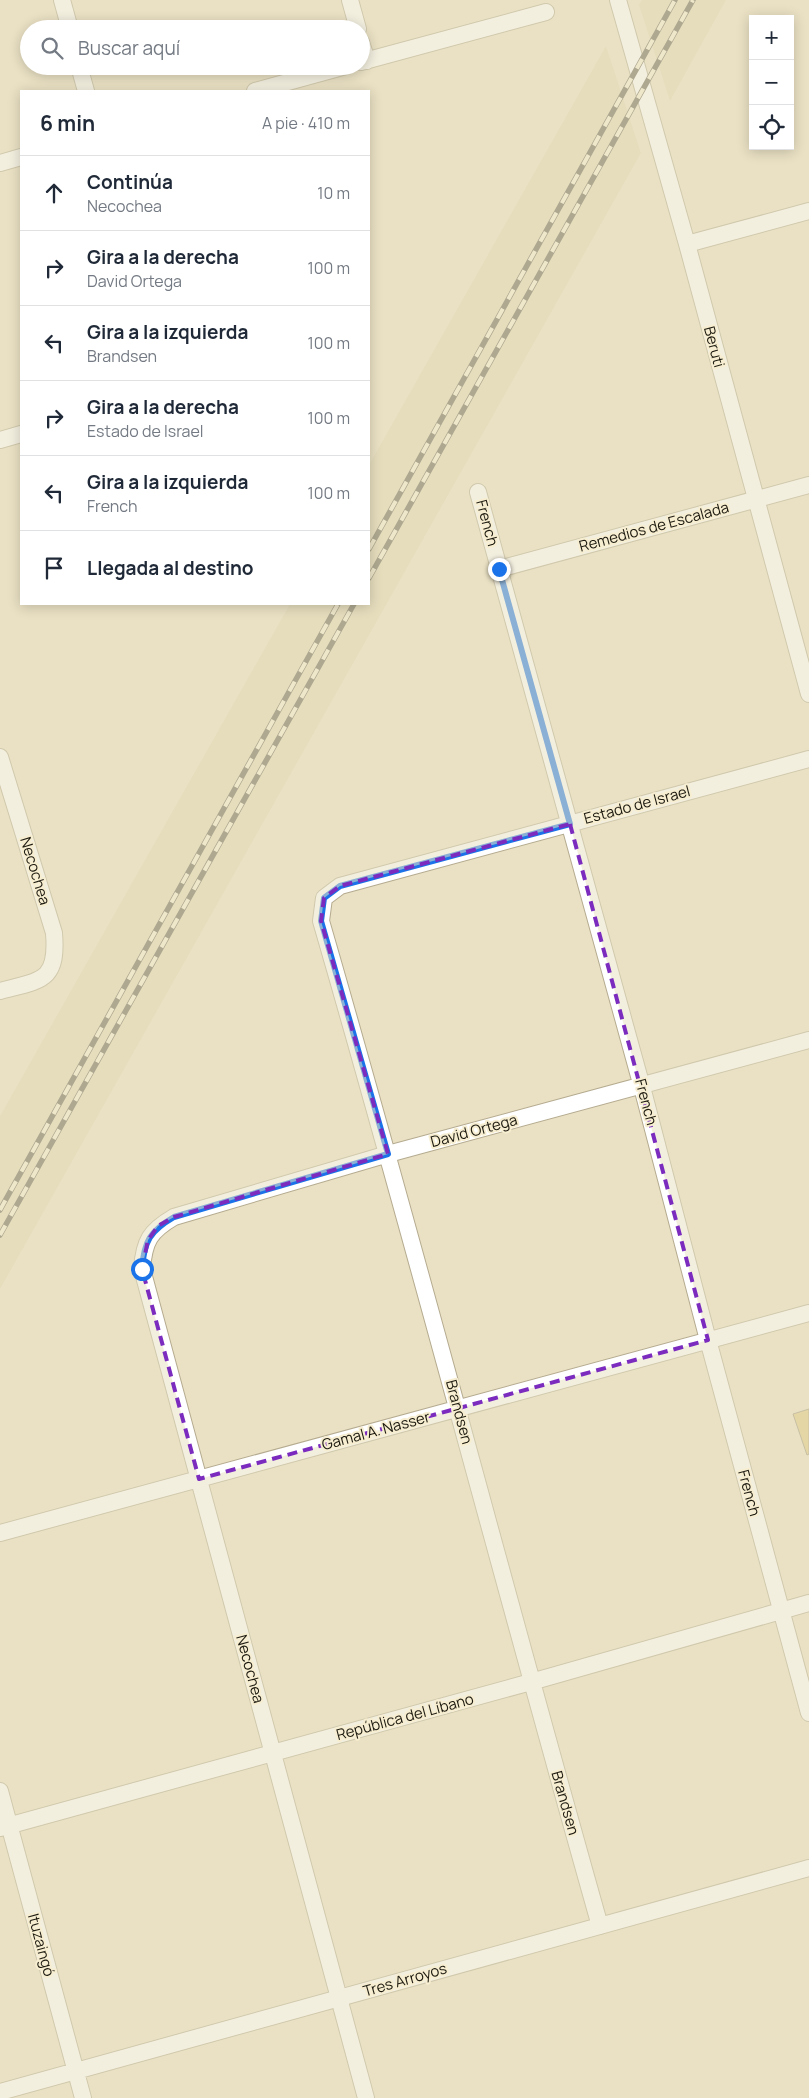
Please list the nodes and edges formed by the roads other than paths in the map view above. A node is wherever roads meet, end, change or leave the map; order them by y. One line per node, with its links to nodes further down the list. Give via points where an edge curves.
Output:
1 (62, 0): 5 (street)
2 (350, 0): 6 (street)
3 (618, 0): 15 (street, Beruti)
4 (546, 12): 7 (street)
5 (68, 20)
6 (356, 20)
7 (370, 59)
8 (82, 75): 10 (street)
9 (313, 75): 11 (street)
10 (86, 90)
11 (258, 90)
12 (20, 157): 13 (street)
13 (0, 163)
14 (809, 211): 15 (street)
15 (687, 244): 20 (street, Beruti)
16 (20, 434): 17 (street)
17 (0, 440)
18 (809, 485): 20 (street, Remedios de Escalada)
19 (478, 492): 21 (street, French)
20 (755, 500): 21 (street, Remedios de Escalada); 22 (street, Beruti)
21 (499, 569): 25 (street, French)
22 (809, 694)
23 (0, 758): 27 (street, Necochea, via 54,933 55,949 48,973 39,980)
24 (809, 759): 25 (street, Estado de Israel)
25 (570, 824): 26 (street, Estado de Israel, via 340,886); 29 (street, French)
26 (324, 898): 30 (street, Brandsen, via 321,921)
27 (0, 990)
28 (809, 1040): 29 (street, David Ortega)
29 (642, 1087): 30 (street, David Ortega); 33 (street, French)
30 (388, 1154): 31 (street, David Ortega, via 174,1217 158,1226); 34 (street, Brandsen)
31 (148, 1240): 35 (street, Necochea, via 142,1269)
32 (809, 1313): 33 (street, Gamal A. Nasser)
33 (708, 1340): 34 (street, Gamal A. Nasser); 38 (street, French)
34 (458, 1408): 35 (street, Gamal A. Nasser); 39 (street, Brandsen)
35 (199, 1479): 36 (street, Gamal A. Nasser); 41 (street, Necochea)
36 (0, 1533)
37 (809, 1603): 38 (street, República del Líbano)
38 (781, 1611): 39 (street, República del Líbano); 40 (street, French)
39 (531, 1682): 41 (street, República del Líbano); 45 (street, Brandsen)
40 (809, 1713)
41 (272, 1753): 43 (street, República del Líbano); 46 (street, Necochea)
42 (0, 1791): 43 (street, Ituzaingó)
43 (5, 1826): 47 (street, Ituzaingó)
44 (809, 1868): 45 (street, Tres Arroyos)
45 (600, 1926): 46 (street, Tres Arroyos)
46 (339, 1999): 47 (street, Tres Arroyos); 50 (street, Necochea)
47 (75, 2072): 48 (street, Tres Arroyos); 49 (street, Ituzaingó)
48 (0, 2092)
49 (82, 2098)
50 (366, 2098)

